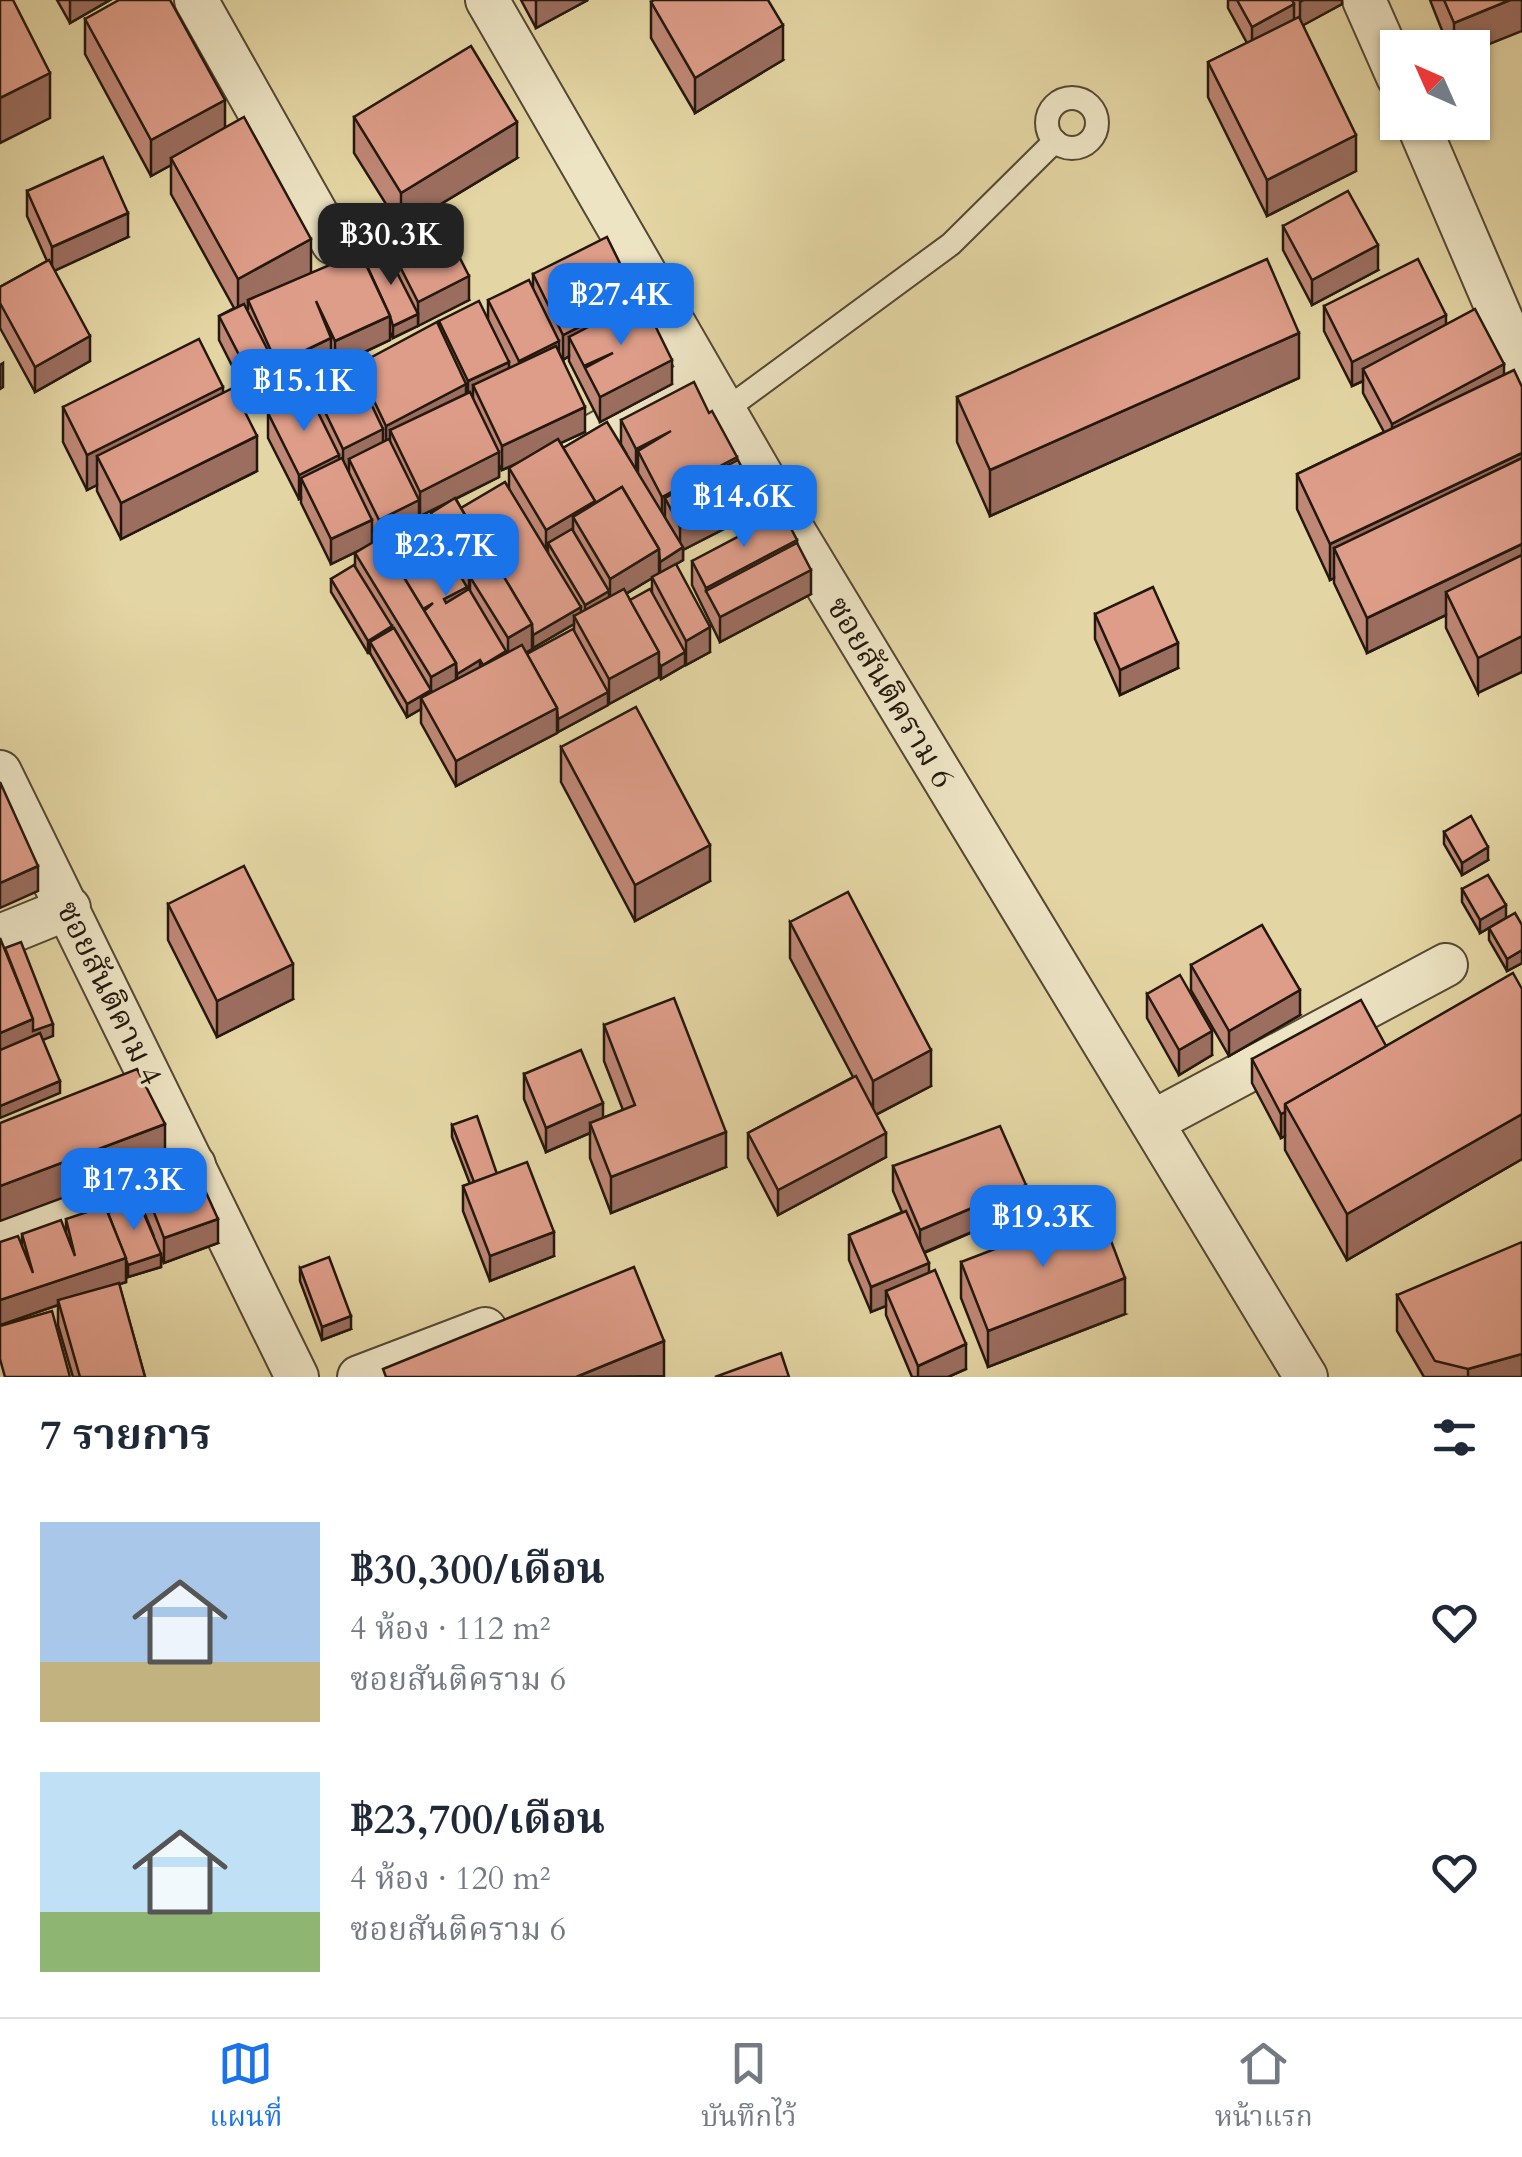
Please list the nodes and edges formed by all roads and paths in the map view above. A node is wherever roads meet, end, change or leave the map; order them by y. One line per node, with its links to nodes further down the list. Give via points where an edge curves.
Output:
1 (196, 0): 7 (street)
2 (487, 0): 9 (street, ซอยสันติคราม 6, via 608,248)
3 (1364, 0): 4 (street)
4 (1380, 36)
5 (1425, 140): 8 (street)
6 (1055, 142): 9 (lane, via 951,244)
7 (333, 243)
8 (1522, 367)
9 (714, 393): 10 (street); 15 (street, ซอยสันติคราม 6, via 768,526)
10 (520, 476)
11 (0, 772): 12 (street, ซอยสันติคาม 4)
12 (68, 908): 13 (street); 16 (street, ซอยสันติคาม 4, via 136,1086)
13 (0, 936)
14 (1446, 965): 15 (street)
15 (1152, 1122): 21 (street, ซอยสันติคราม 6)
16 (194, 1165): 17 (street); 19 (street, ซอยสันติคาม 4)
17 (0, 1241)
18 (519, 1316): 20 (street)
19 (298, 1377)
20 (359, 1377)
21 (1306, 1377)

